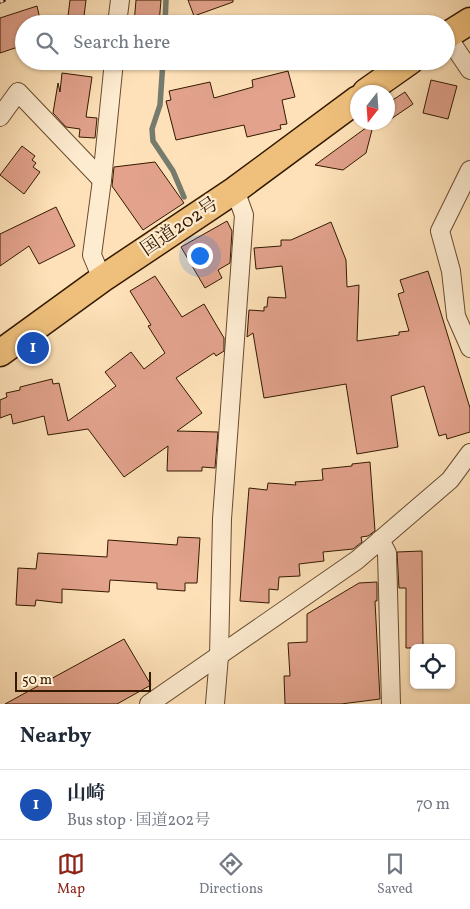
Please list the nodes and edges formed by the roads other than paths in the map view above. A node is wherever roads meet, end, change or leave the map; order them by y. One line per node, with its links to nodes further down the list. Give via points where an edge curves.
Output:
1 (120, 0): 2 (street)
2 (118, 15)
3 (470, 21): 4 (highway)
4 (455, 30)
5 (455, 49): 8 (street)
6 (113, 70): 13 (street)
7 (397, 70): 9 (highway)
8 (470, 70)
9 (376, 85)
10 (350, 104): 14 (highway, 国道202号)
11 (0, 117): 13 (street, via 18,92)
12 (470, 170): 16 (street, via 440,231 451,271 456,316)
13 (102, 180): 15 (street, via 92,255)
14 (235, 190): 15 (highway, 国道202号); 20 (street, via 244,215 222,520)
15 (102, 279): 17 (highway, 国道202号)
16 (470, 348)
17 (0, 353)
18 (470, 453): 19 (street, via 450,480)
19 (380, 540): 20 (street, via 357,560); 23 (street, via 387,554)
20 (219, 656): 21 (street); 22 (street)
21 (149, 704)
22 (215, 704)
23 (391, 704)

